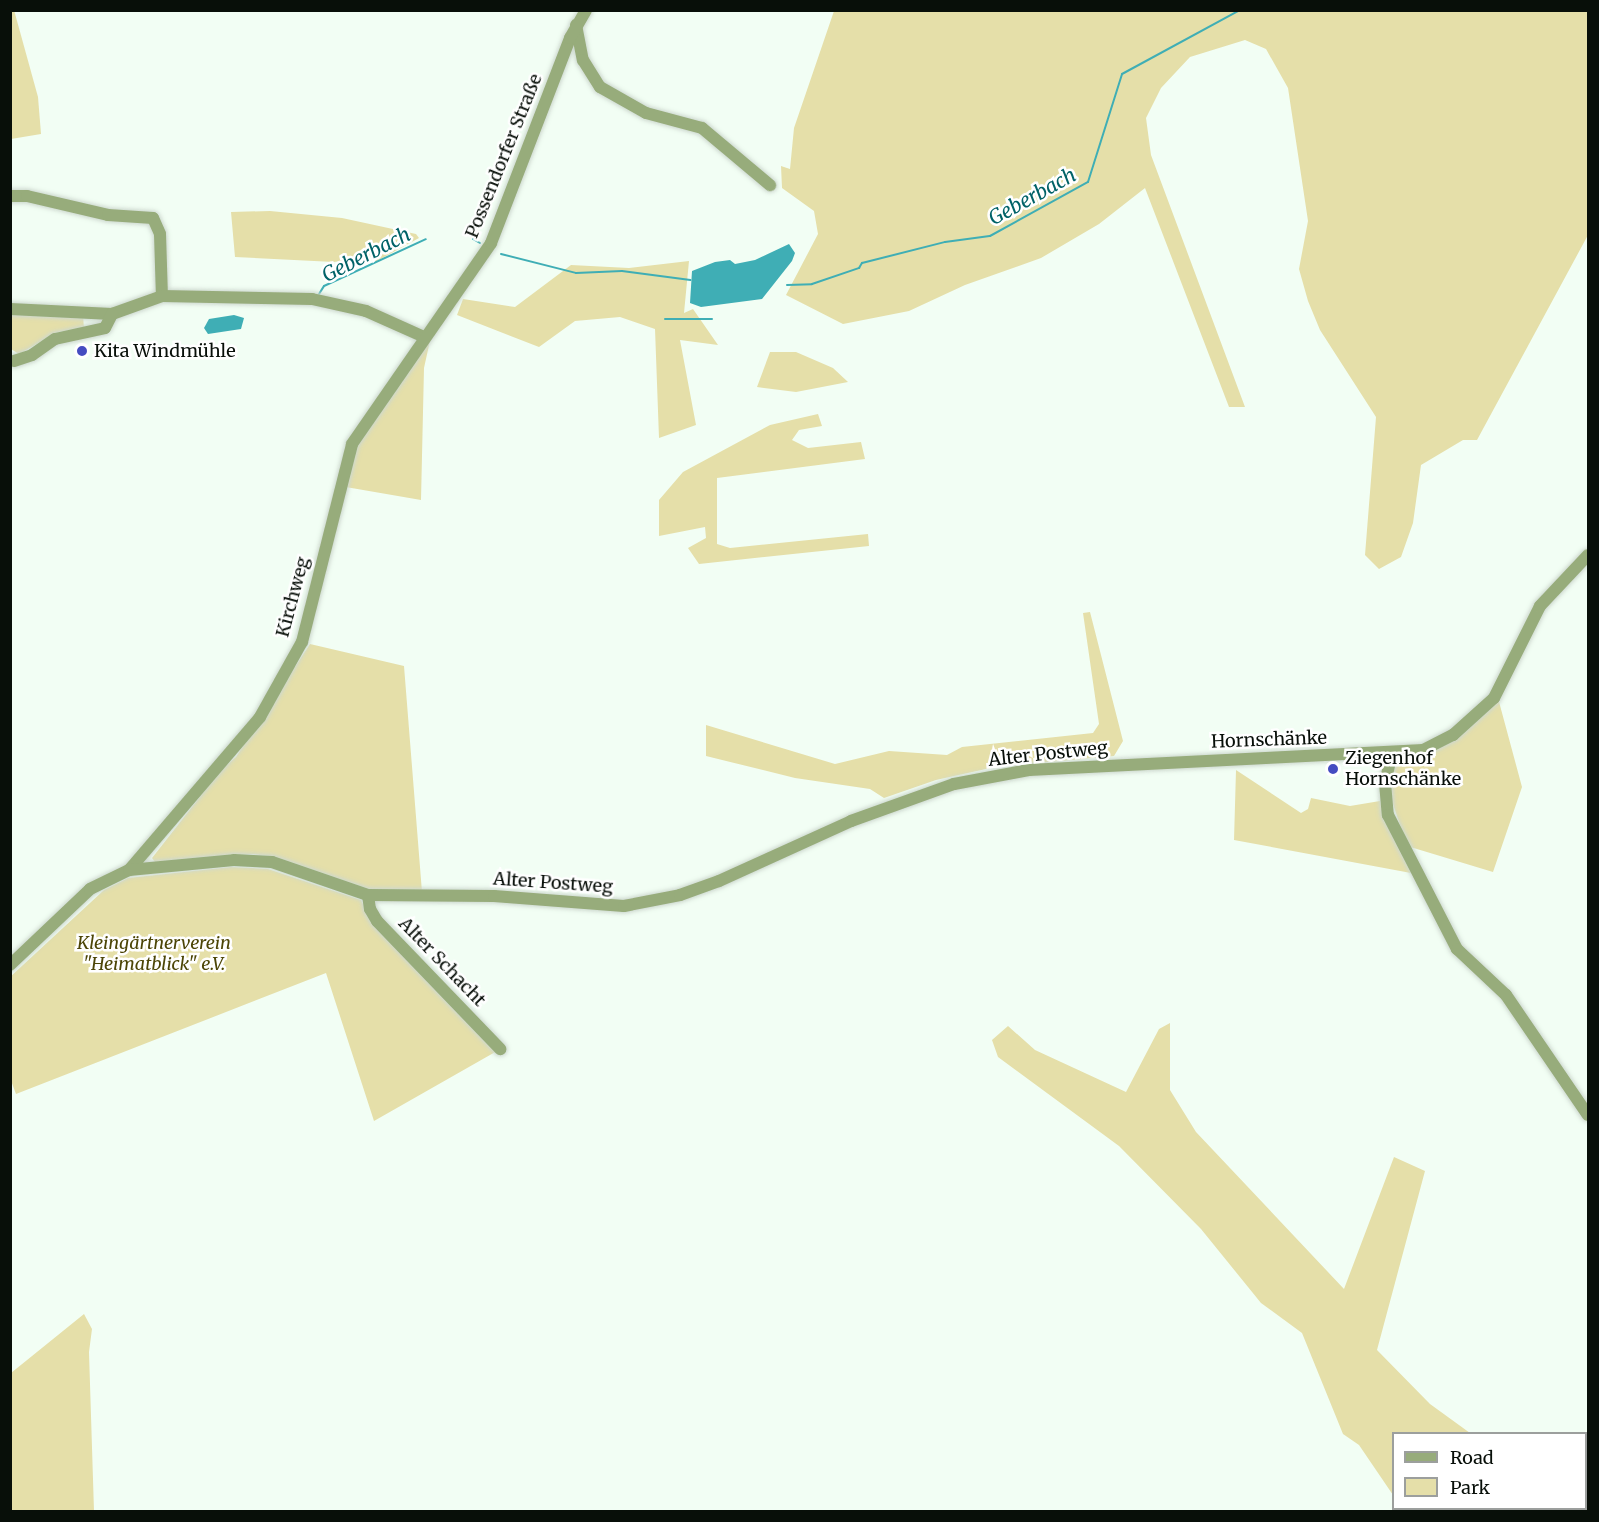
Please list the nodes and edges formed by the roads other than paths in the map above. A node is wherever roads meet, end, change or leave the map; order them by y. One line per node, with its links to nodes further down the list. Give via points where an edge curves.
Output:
1 (586, 10): 2 (street, Possendorfer Straße)
2 (576, 25): 3 (street, via 583,60 600,87 646,112 702,129); 8 (street, Possendorfer Straße, via 491,243)
3 (770, 185)
4 (10, 196): 5 (street, via 27,196 108,215 153,218 159,226)
5 (162, 296): 7 (street); 8 (street, via 326,300 398,323)
6 (10, 309): 7 (street)
7 (112, 314): 9 (street, via 105,328 55,339 32,355)
8 (424, 337): 13 (street, Kirchweg, via 352,444 302,642 260,717)
9 (12, 361)
10 (1588, 555): 11 (street, via 1540,606 1486,705 1436,745)
11 (1392, 753): 12 (street, Hornschänke); 17 (street, via 1384,797 1388,815 1456,950 1506,994)
12 (1136, 763): 14 (street, Alter Postweg, via 1029,770 928,791 719,881 680,895 624,906 494,896)
13 (129, 870): 14 (street, Alter Postweg, via 234,860 272,862); 15 (street, via 98,884)
14 (368, 895): 16 (street, Alter Schacht, via 377,921)
15 (10, 965)
16 (500, 1049)
17 (1588, 1115)

